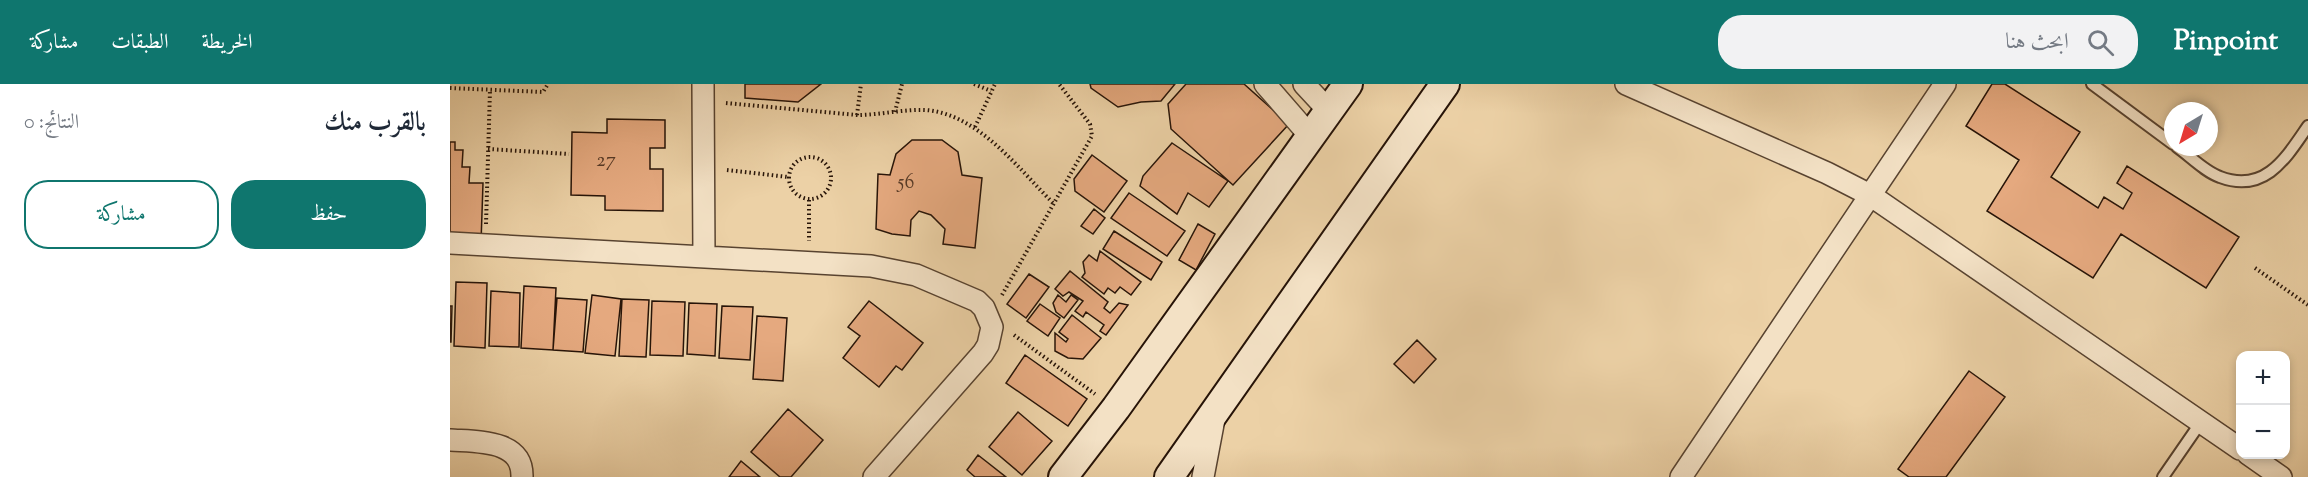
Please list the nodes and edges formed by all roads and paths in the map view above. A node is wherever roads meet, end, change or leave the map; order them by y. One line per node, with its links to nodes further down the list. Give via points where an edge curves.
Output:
1 (548, 84): 15 (path, via 543,92)
2 (861, 84): 20 (path)
3 (902, 84): 19 (path)
4 (974, 84): 16 (path)
5 (995, 84): 16 (path)
6 (1059, 84): 32 (path, via 1090,124 1092,136)
7 (1265, 84): 23 (street)
8 (1304, 84): 18 (street)
9 (1348, 84): 18 (street)
10 (1445, 84): 41 (street)
11 (1626, 84): 30 (street)
12 (1945, 84): 30 (street)
13 (2091, 84): 24 (lane)
14 (450, 88): 15 (path)
15 (490, 90): 25 (path)
16 (991, 91): 22 (path)
17 (703, 93): 20 (path); 28 (street)
18 (1329, 111): 23 (street)
19 (895, 112): 20 (path); 22 (path, via 936,112)
20 (857, 115)
21 (2308, 126): 27 (lane, via 2274,170 2257,179 2237,181 2218,177)
22 (975, 127): 32 (path)
23 (1311, 137): 40 (street)
24 (2164, 137)
25 (488, 149): 26 (path); 34 (path)
26 (569, 154)
27 (2189, 156)
28 (703, 168): 29 (path); 35 (street)
29 (789, 177): 31 (path, via 794,192); 31 (path, via 790,169 802,158 819,158 826,164 831,179 829,187 818,198)
30 (1870, 195): 42 (street); 51 (street)
31 (809, 200): 36 (path)
32 (1053, 203): 39 (path)
33 (450, 243): 34 (street)
34 (486, 245): 35 (street)
35 (704, 257): 36 (street)
36 (809, 263): 39 (street, via 872,266 916,275 977,301)
37 (2255, 268): 38 (path)
38 (2308, 305)
39 (989, 318): 40 (path); 47 (street, via 991,336 983,353)
40 (1116, 408): 48 (street)
41 (1214, 415): 49 (street); 50 (street)
42 (2201, 422): 44 (street); 52 (lane)
43 (450, 440): 46 (street, via 493,443 514,453)
44 (2236, 446)
45 (2255, 459): 53 (street)
46 (522, 477)
47 (873, 477)
48 (1064, 477)
49 (1169, 477)
50 (1203, 477)
51 (1680, 477)
52 (2163, 477)
53 (2281, 477)

